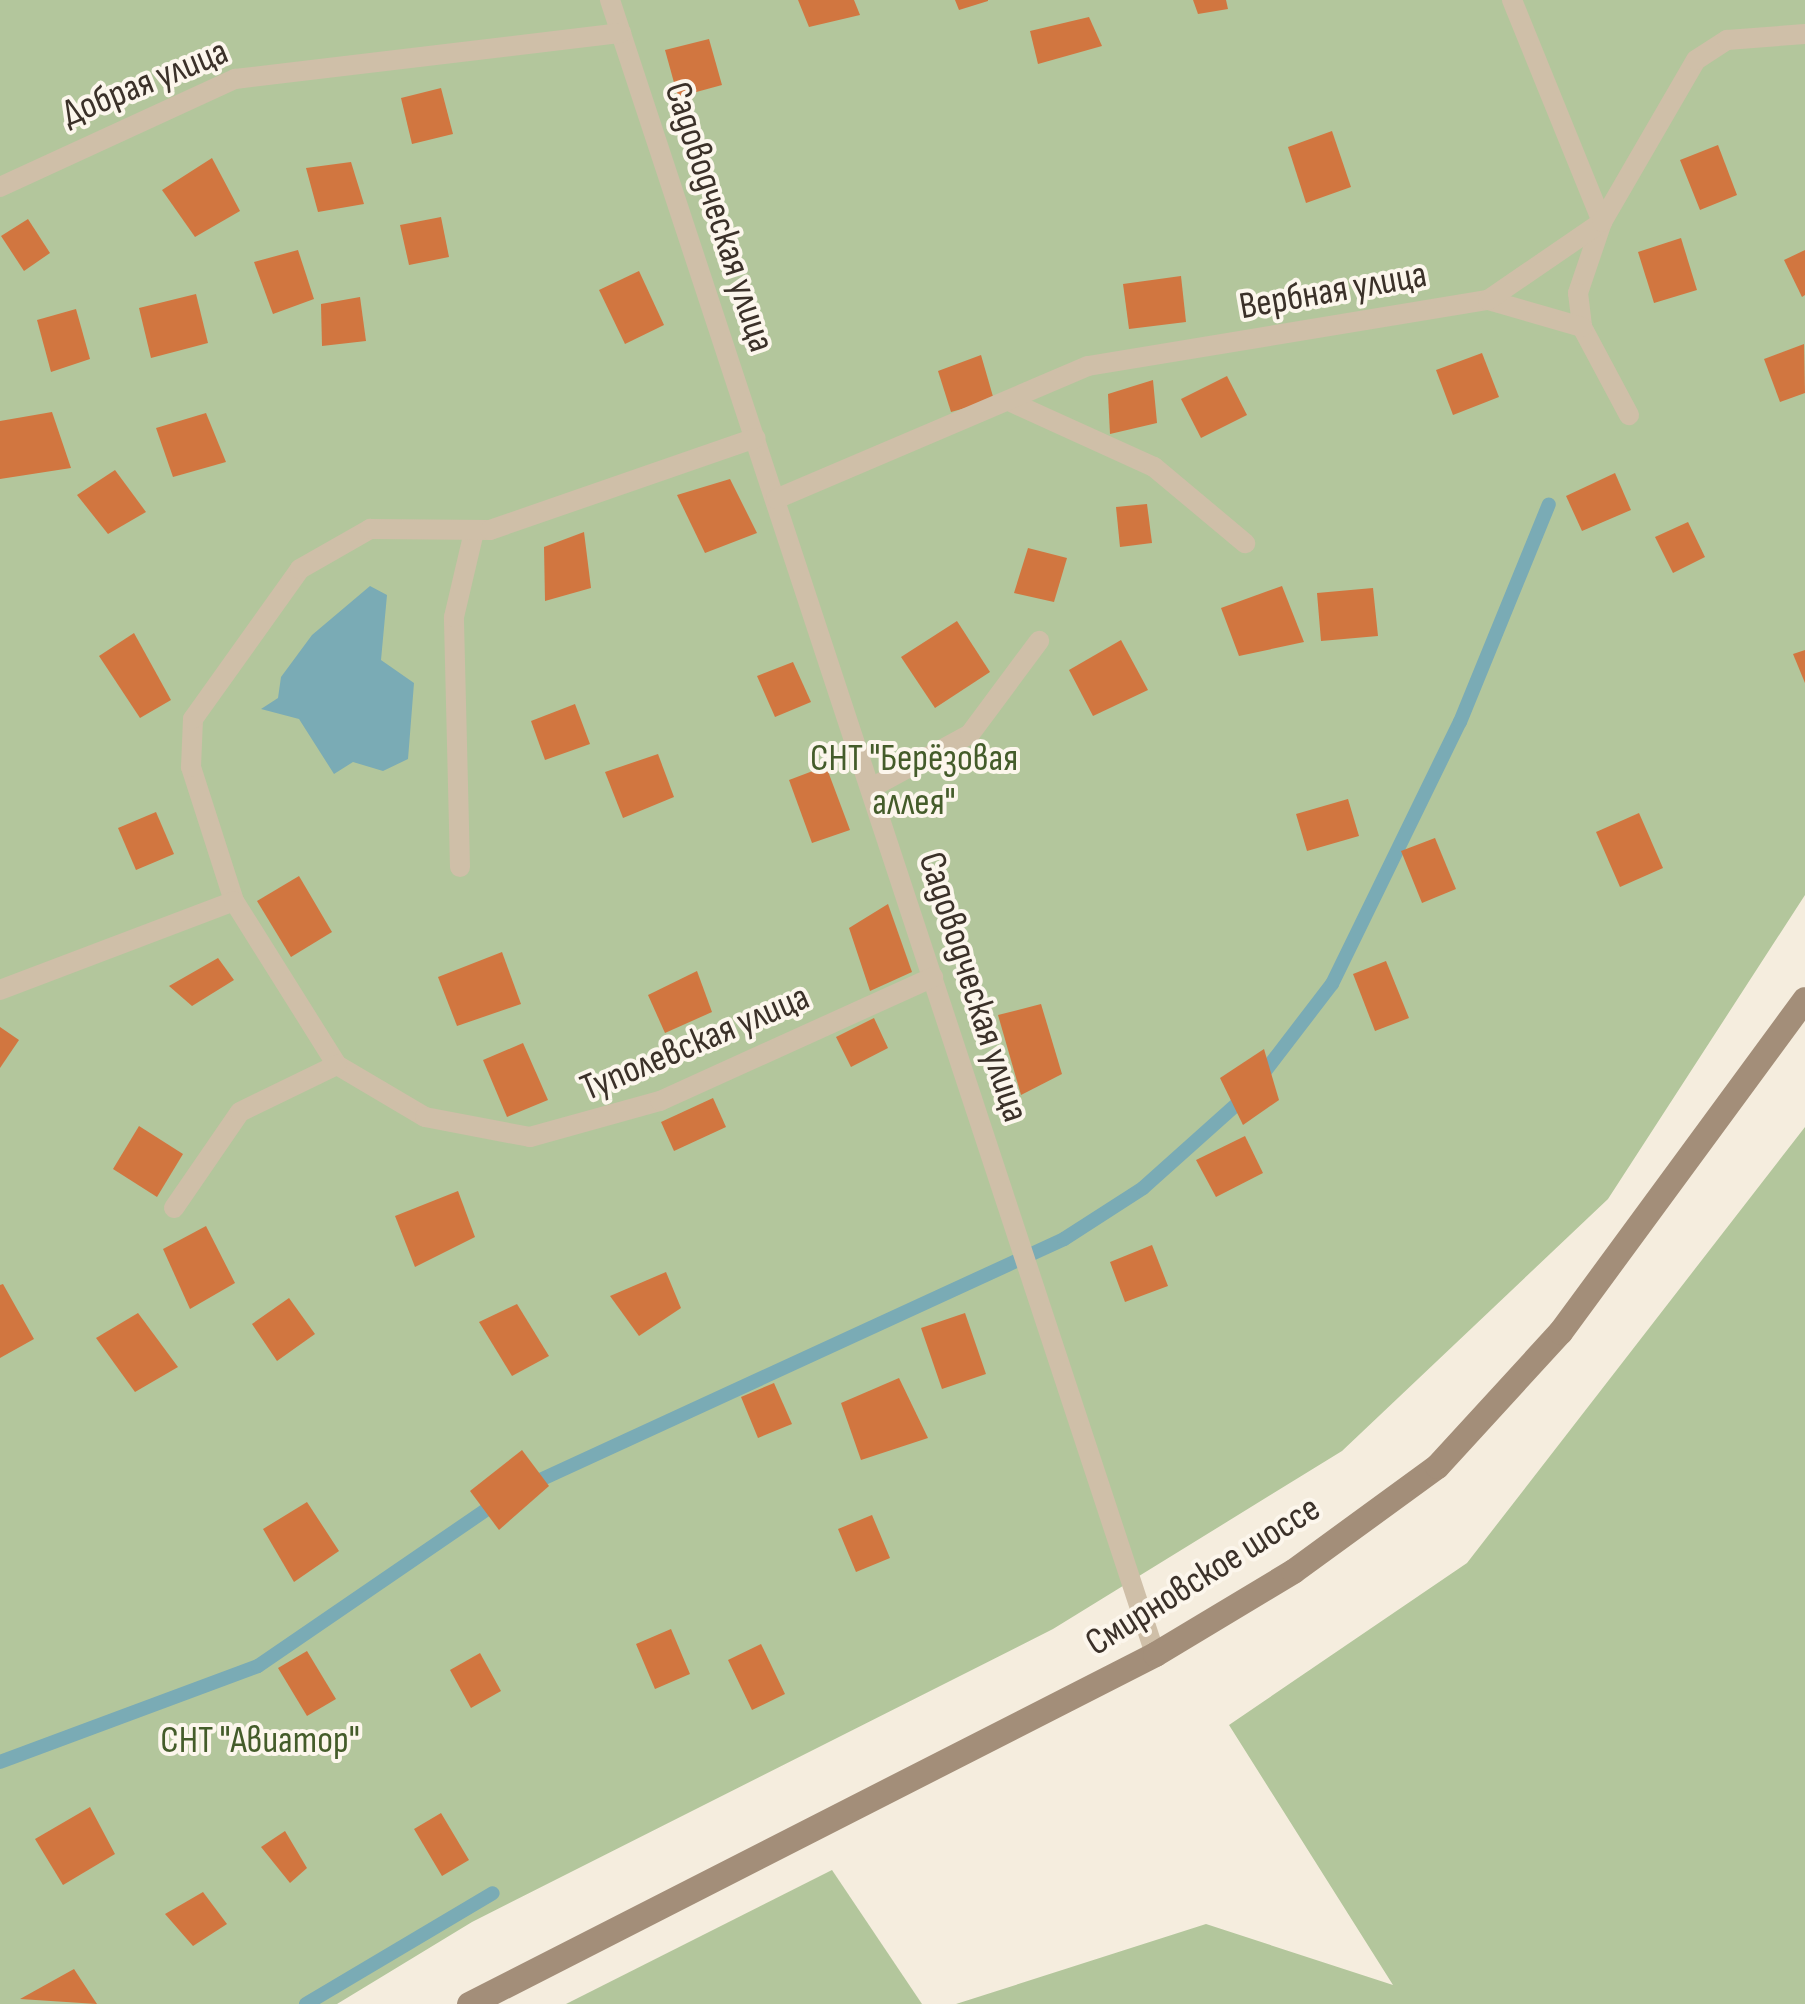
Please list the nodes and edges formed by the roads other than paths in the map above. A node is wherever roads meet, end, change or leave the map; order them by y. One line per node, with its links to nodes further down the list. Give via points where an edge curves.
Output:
1 (610, 0): 3 (lane, Садоводческая улица)
2 (1512, 0): 6 (lane)
3 (621, 33): 5 (lane, Добрая улица, via 235,79); 11 (lane, Садоводческая улица)
4 (1805, 34): 6 (lane, Вербная улица, via 1728,40 1696,60)
5 (0, 187)
6 (1602, 222): 7 (lane, Вербная улица); 8 (lane, via 1578,293)
7 (1488, 300): 8 (lane); 9 (lane, Вербная улица, via 1088,366)
8 (1582, 327): 10 (lane)
9 (1013, 402): 12 (lane, Вербная улица); 14 (lane, via 1154,467)
10 (1628, 415)
11 (756, 438): 12 (lane, Садоводческая улица); 13 (lane)
12 (776, 499): 16 (lane, Садоводческая улица)
13 (474, 532): 17 (lane, via 454,618); 18 (lane, via 370,529 300,570 193,719 191,767)
14 (1245, 543)
15 (1039, 641): 16 (lane, via 970,734)
16 (871, 788): 19 (lane, Садоводческая улица)
17 (460, 867)
18 (234, 901): 20 (lane); 22 (lane, Туполевская улица)
19 (933, 977): 22 (lane, Туполевская улица, via 580,1130 475,1133 425,1118); 24 (lane, Садоводческая улица)
20 (0, 990)
21 (1805, 999): 24 (main road, Смирновское шоссе, via 1560,1332 1437,1466 1293,1571)
22 (337, 1065): 23 (lane, via 240,1112)
23 (174, 1208)
24 (1155, 1654): 25 (main road, Смирновское шоссе)
25 (469, 2004)

